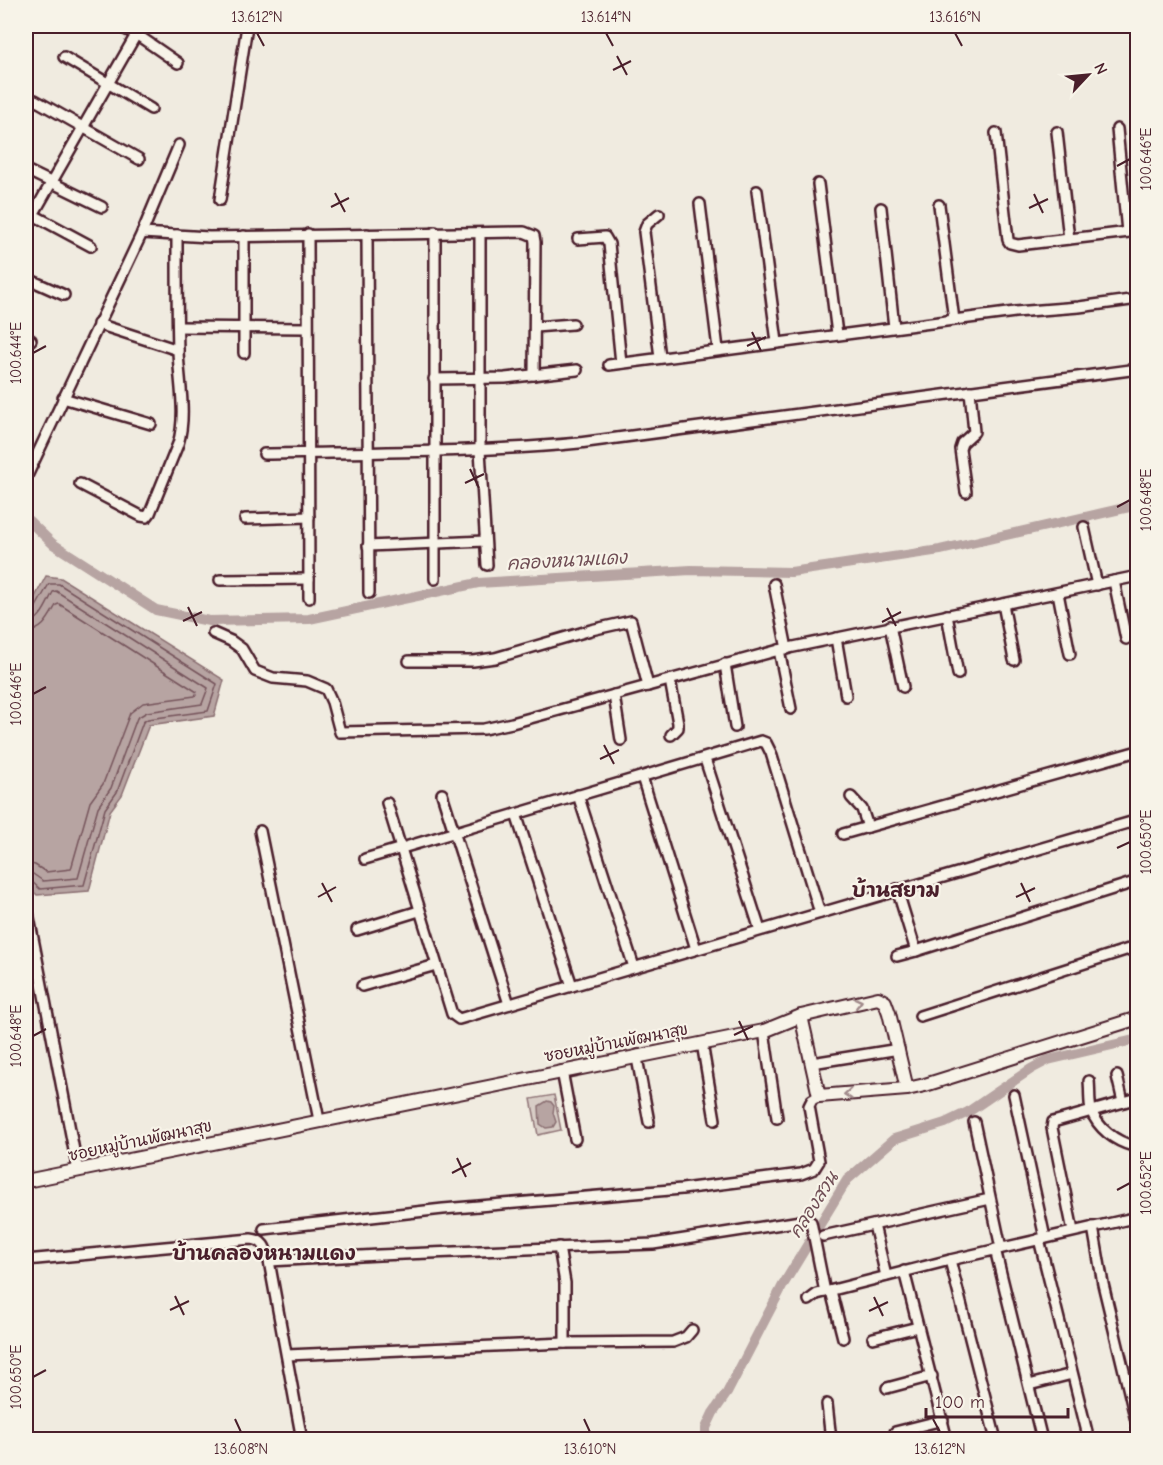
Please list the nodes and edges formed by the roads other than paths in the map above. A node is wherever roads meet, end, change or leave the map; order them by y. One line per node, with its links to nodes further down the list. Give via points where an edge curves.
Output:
1 (118, 26): 3 (street)
2 (247, 26): 19 (street)
3 (138, 30): 5 (street); 6 (street)
4 (64, 57): 6 (street)
5 (178, 63)
6 (108, 82): 8 (street); 9 (street)
7 (35, 100): 9 (street)
8 (151, 109)
9 (83, 126): 14 (street); 16 (street)
10 (1117, 129): 28 (street)
11 (1057, 132): 35 (street)
12 (996, 133): 35 (street, via 1010,243)
13 (179, 145): 29 (street)
14 (139, 159)
15 (26, 170): 16 (street)
16 (50, 184): 22 (street); 24 (street)
17 (818, 184): 49 (street)
18 (758, 191): 50 (street)
19 (220, 200)
20 (700, 204): 51 (street)
21 (939, 204): 41 (street)
22 (102, 207)
23 (880, 208): 46 (street)
24 (29, 213): 26 (street); 37 (street)
25 (659, 213): 54 (street, via 644,232)
26 (26, 226)
27 (435, 232): 30 (street); 32 (street); 61 (street)
28 (1132, 232): 35 (street)
29 (142, 233): 33 (street); 42 (street)
30 (480, 233): 45 (street, via 524,232 534,236); 60 (street)
31 (308, 234): 32 (street); 34 (street); 48 (street)
32 (367, 234): 68 (street)
33 (177, 235): 34 (street); 44 (street)
34 (244, 236): 47 (street)
35 (1069, 238)
36 (578, 239): 55 (street, via 601,236 609,244)
37 (90, 246)
38 (26, 278): 39 (street)
39 (64, 295)
40 (1137, 299): 41 (street)
41 (954, 320): 46 (street)
42 (98, 324): 52 (street); 63 (street)
43 (573, 324): 45 (street)
44 (178, 327): 47 (street); 52 (street)
45 (535, 327): 59 (street)
46 (894, 327): 49 (street)
47 (245, 328): 48 (street); 53 (street)
48 (307, 328): 67 (street)
49 (837, 334): 50 (street)
50 (777, 342): 51 (street)
51 (718, 349): 54 (street)
52 (178, 350): 71 (street, via 181,432 150,513 144,518)
53 (244, 353)
54 (660, 357): 55 (street)
55 (621, 363): 56 (street)
56 (609, 365)
57 (1137, 369): 62 (street)
58 (577, 370): 59 (street)
59 (534, 375): 60 (street)
60 (480, 377): 61 (street); 65 (street)
61 (434, 379): 66 (street)
62 (970, 390): 65 (street, via 624,438); 72 (street, via 974,432 960,449)
63 (63, 398): 64 (street); 70 (street)
64 (151, 424)
65 (480, 450): 66 (street); 76 (street)
66 (435, 452): 68 (street); 77 (street)
67 (309, 453): 68 (street); 69 (street); 73 (street)
68 (367, 453): 78 (street)
69 (264, 454)
70 (26, 478)
71 (80, 484)
72 (966, 492)
73 (309, 518): 74 (street); 81 (street)
74 (245, 519)
75 (1084, 527): 86 (street)
76 (485, 541): 77 (street); 79 (street)
77 (435, 544): 78 (street); 82 (street)
78 (368, 546): 87 (street)
79 (487, 565)
80 (1137, 576): 84 (street)
81 (309, 579): 83 (street); 89 (street)
82 (435, 579)
83 (220, 580)
84 (1114, 581): 86 (street); 95 (street)
85 (774, 584): 96 (street)
86 (1097, 585): 88 (street)
87 (369, 593)
88 (1058, 593): 90 (street); 97 (street)
89 (309, 598)
90 (1004, 604): 91 (street); 98 (street)
91 (947, 615): 92 (street); 101 (street)
92 (890, 626): 94 (street); 104 (street)
93 (213, 633): 105 (street, via 242,649 255,671 273,678 307,681 326,689 340,732 484,729)
94 (836, 638): 96 (street); 106 (street)
95 (1126, 639)
96 (783, 649): 100 (street); 107 (street)
97 (1070, 654)
98 (1014, 660)
99 (410, 661): 103 (street, via 495,658 631,621)
100 (725, 664): 102 (street); 108 (street)
101 (958, 674)
102 (670, 680): 103 (street); 109 (street, via 678,723)
103 (648, 686): 105 (street)
104 (903, 687)
105 (614, 695): 110 (street)
106 (846, 696)
107 (791, 709)
108 (735, 727)
109 (671, 735)
110 (621, 740)
111 (1137, 752): 120 (street)
112 (705, 759): 113 (street); 130 (street, via 758,741 766,743); 132 (street)
113 (642, 777): 115 (street); 134 (street)
114 (442, 794): 122 (street)
115 (578, 795): 118 (street); 138 (street)
116 (850, 797): 120 (street, via 861,809)
117 (387, 803): 124 (street)
118 (516, 814): 122 (street); 140 (street)
119 (1137, 820): 127 (street)
120 (868, 827): 123 (street)
121 (260, 831): 160 (street)
122 (454, 833): 124 (street); 141 (street)
123 (843, 834)
124 (400, 848): 125 (street); 129 (street)
125 (365, 860)
126 (1137, 881): 135 (street)
127 (897, 890): 130 (street); 135 (street)
128 (26, 902): 166 (street)
129 (419, 911): 131 (street); 137 (street)
130 (820, 912): 132 (street)
131 (357, 930)
132 (760, 930): 134 (street)
133 (1137, 946): 143 (street)
134 (696, 949): 138 (street)
135 (916, 951): 136 (street)
136 (897, 956)
137 (436, 965): 139 (street); 141 (street, via 455,1017 464,1018)
138 (634, 967): 140 (street)
139 (362, 986)
140 (572, 986): 141 (street)
141 (509, 1004)
142 (801, 1016): 145 (street, ซอยหมู่บ้านพัฒนาสุข); 147 (street, ซอยหมู่บ้านพัฒนาสุข, one-way to 147, via 878,998 888,1009); 149 (street)
143 (920, 1017)
144 (1137, 1018): 153 (street)
145 (764, 1031): 146 (street, ซอยหมู่บ้านพัฒนาสุข); 159 (street)
146 (702, 1044): 148 (street, ซอยหมู่บ้านพัฒนาสุข); 161 (street)
147 (899, 1049): 149 (street); 153 (street, ซอยหมู่บ้านพัฒนาสุข)
148 (638, 1057): 150 (street, ซอยหมู่บ้านพัฒนาสุข); 162 (street)
149 (812, 1063): 155 (street)
150 (562, 1071): 160 (street, ซอยหมู่บ้านพัฒนาสุข); 164 (street)
151 (1117, 1076): 157 (street)
152 (1089, 1081): 158 (street)
153 (907, 1089): 155 (street, one-way to 155)
154 (1014, 1095): 175 (street)
155 (819, 1096): 172 (street, via 809,1106 819,1161 814,1169 801,1174)
156 (1137, 1098): 157 (street)
157 (1123, 1102): 158 (street)
158 (1092, 1111): 165 (street, via 1110,1136); 173 (street, via 1052,1124)
159 (777, 1118)
160 (319, 1120): 166 (street, ซอยหมู่บ้านพัฒนาสุข)
161 (715, 1120)
162 (649, 1122)
163 (974, 1122): 168 (street)
164 (575, 1139)
165 (1133, 1146)
166 (78, 1171): 167 (street, ซอยหมู่บ้านพัฒนาสุข)
167 (26, 1181)
168 (990, 1199): 170 (street); 177 (street)
169 (1137, 1217): 171 (street)
170 (874, 1225): 174 (street); 182 (street)
171 (1093, 1227): 173 (street); 197 (street)
172 (264, 1229)
173 (1073, 1231): 175 (street)
174 (823, 1236)
175 (1042, 1239): 177 (street); 191 (street)
176 (559, 1247): 180 (street); 183 (street, via 653,1244 804,1220 811,1222); 189 (street)
177 (998, 1249): 179 (street); 193 (street)
178 (26, 1260): 180 (street, via 257,1239 265,1246)
179 (950, 1260): 181 (street); 202 (street)
180 (269, 1261): 190 (street)
181 (904, 1271): 182 (street); 185 (street)
182 (886, 1276): 183 (street)
183 (828, 1291): 184 (street); 187 (street)
184 (809, 1300)
185 (918, 1327): 188 (street); 192 (street)
186 (692, 1330): 189 (street, via 673,1342)
187 (843, 1338)
188 (873, 1338)
189 (565, 1343): 190 (street)
190 (287, 1355): 199 (street)
191 (1072, 1374): 193 (street); 204 (street)
192 (932, 1376): 194 (street); 196 (street)
193 (1029, 1385): 203 (street)
194 (887, 1388)
195 (827, 1404): 200 (street)
196 (943, 1420): 198 (street); 201 (street)
197 (1137, 1429)
198 (895, 1432)
199 (302, 1440)
200 (831, 1440)
201 (947, 1440)
202 (996, 1440)
203 (1042, 1440)
204 (1089, 1440)

